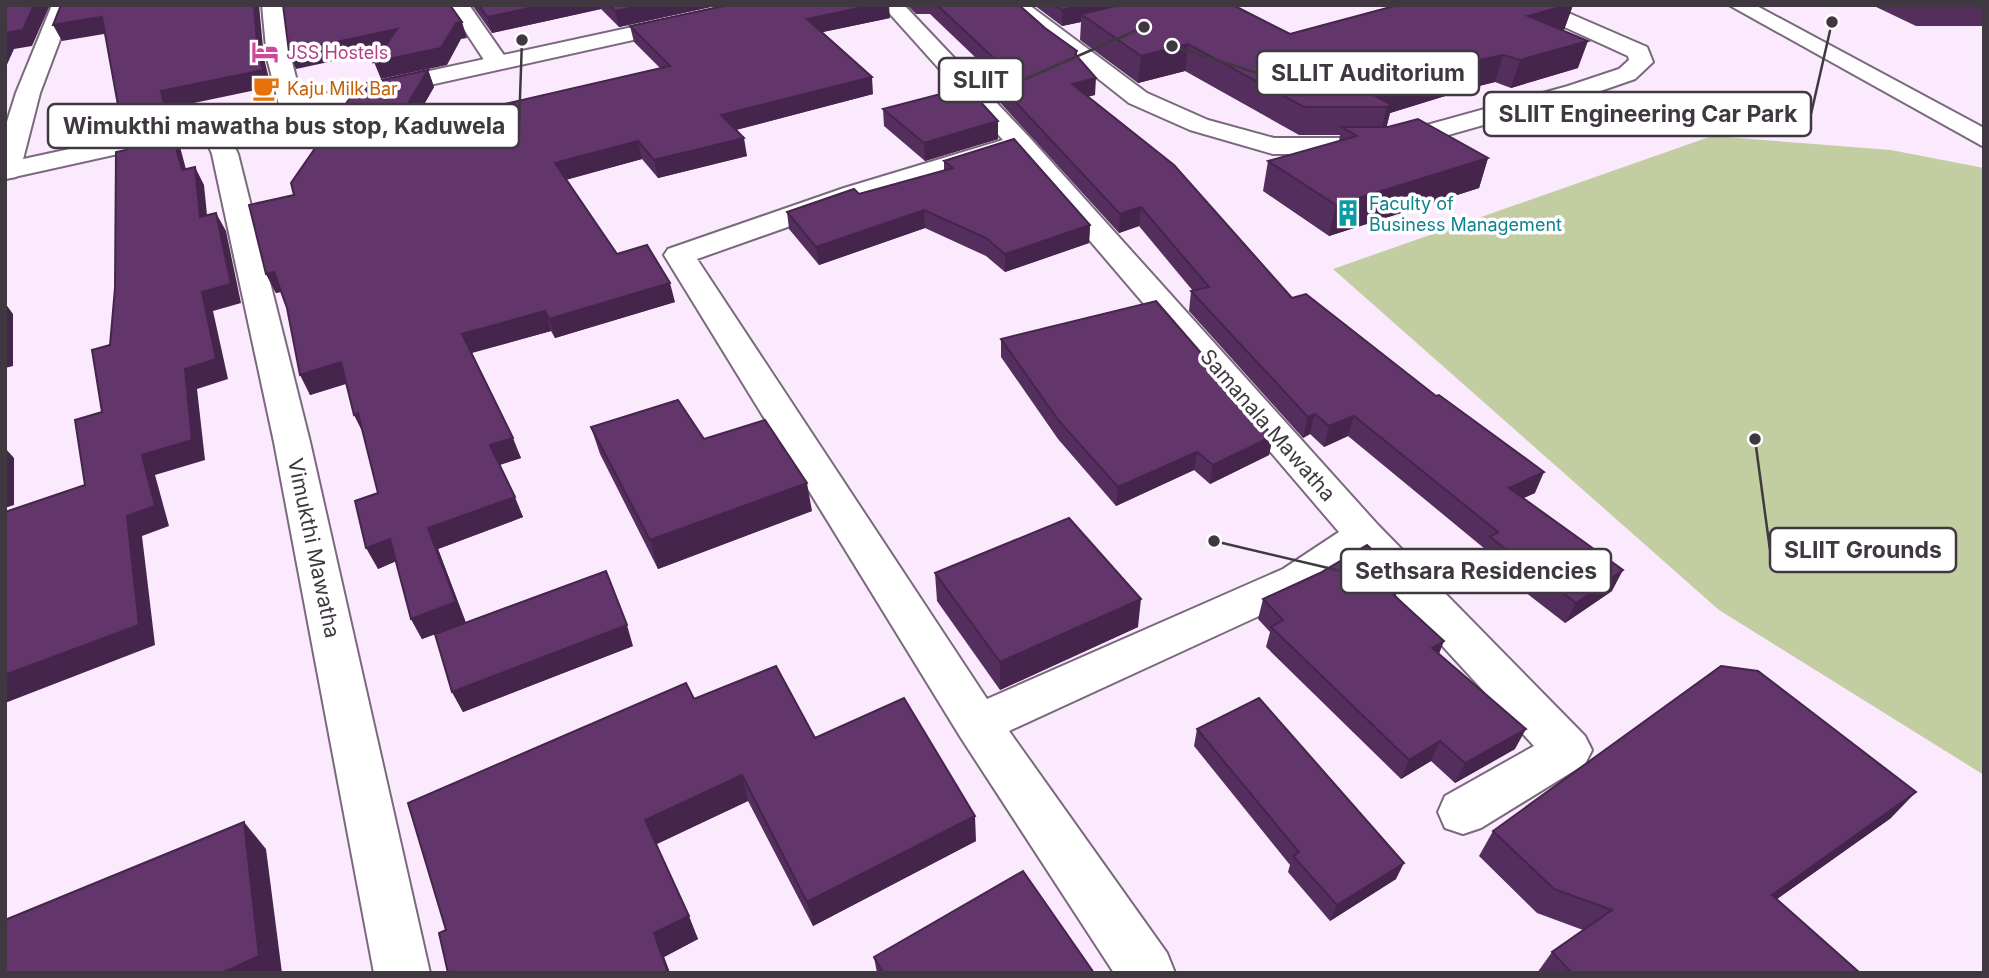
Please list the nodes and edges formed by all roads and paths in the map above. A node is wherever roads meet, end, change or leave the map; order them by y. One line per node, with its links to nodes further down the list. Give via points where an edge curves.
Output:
1 (63, 5): 16 (street, via 28,93)
2 (273, 5): 12 (street, via 279,58)
3 (458, 5): 11 (street)
4 (762, 5): 11 (street)
5 (892, 5): 15 (street, Samanala Mawatha)
6 (1015, 5): 10 (street)
7 (1532, 5): 10 (street, via 1639,52 1642,62 1627,74 1577,91 1381,146 1273,146 1199,125 1138,98)
8 (1739, 5): 14 (street)
9 (1079, 31): 10 (street)
10 (1054, 37)
11 (496, 61): 12 (street)
12 (292, 109): 13 (street)
13 (214, 127): 16 (street); 20 (street, Vimukthi Mawatha, via 225,155 292,442)
14 (1984, 139)
15 (1020, 143): 17 (street, Samanala Mawatha); 18 (street, via 679,255)
16 (5, 171)
17 (1364, 534): 18 (street, via 1298,580); 19 (street, Samanala Mawatha, via 1568,750)
18 (978, 724): 21 (street)
19 (1463, 812)
20 (402, 973)
21 (1147, 973)

